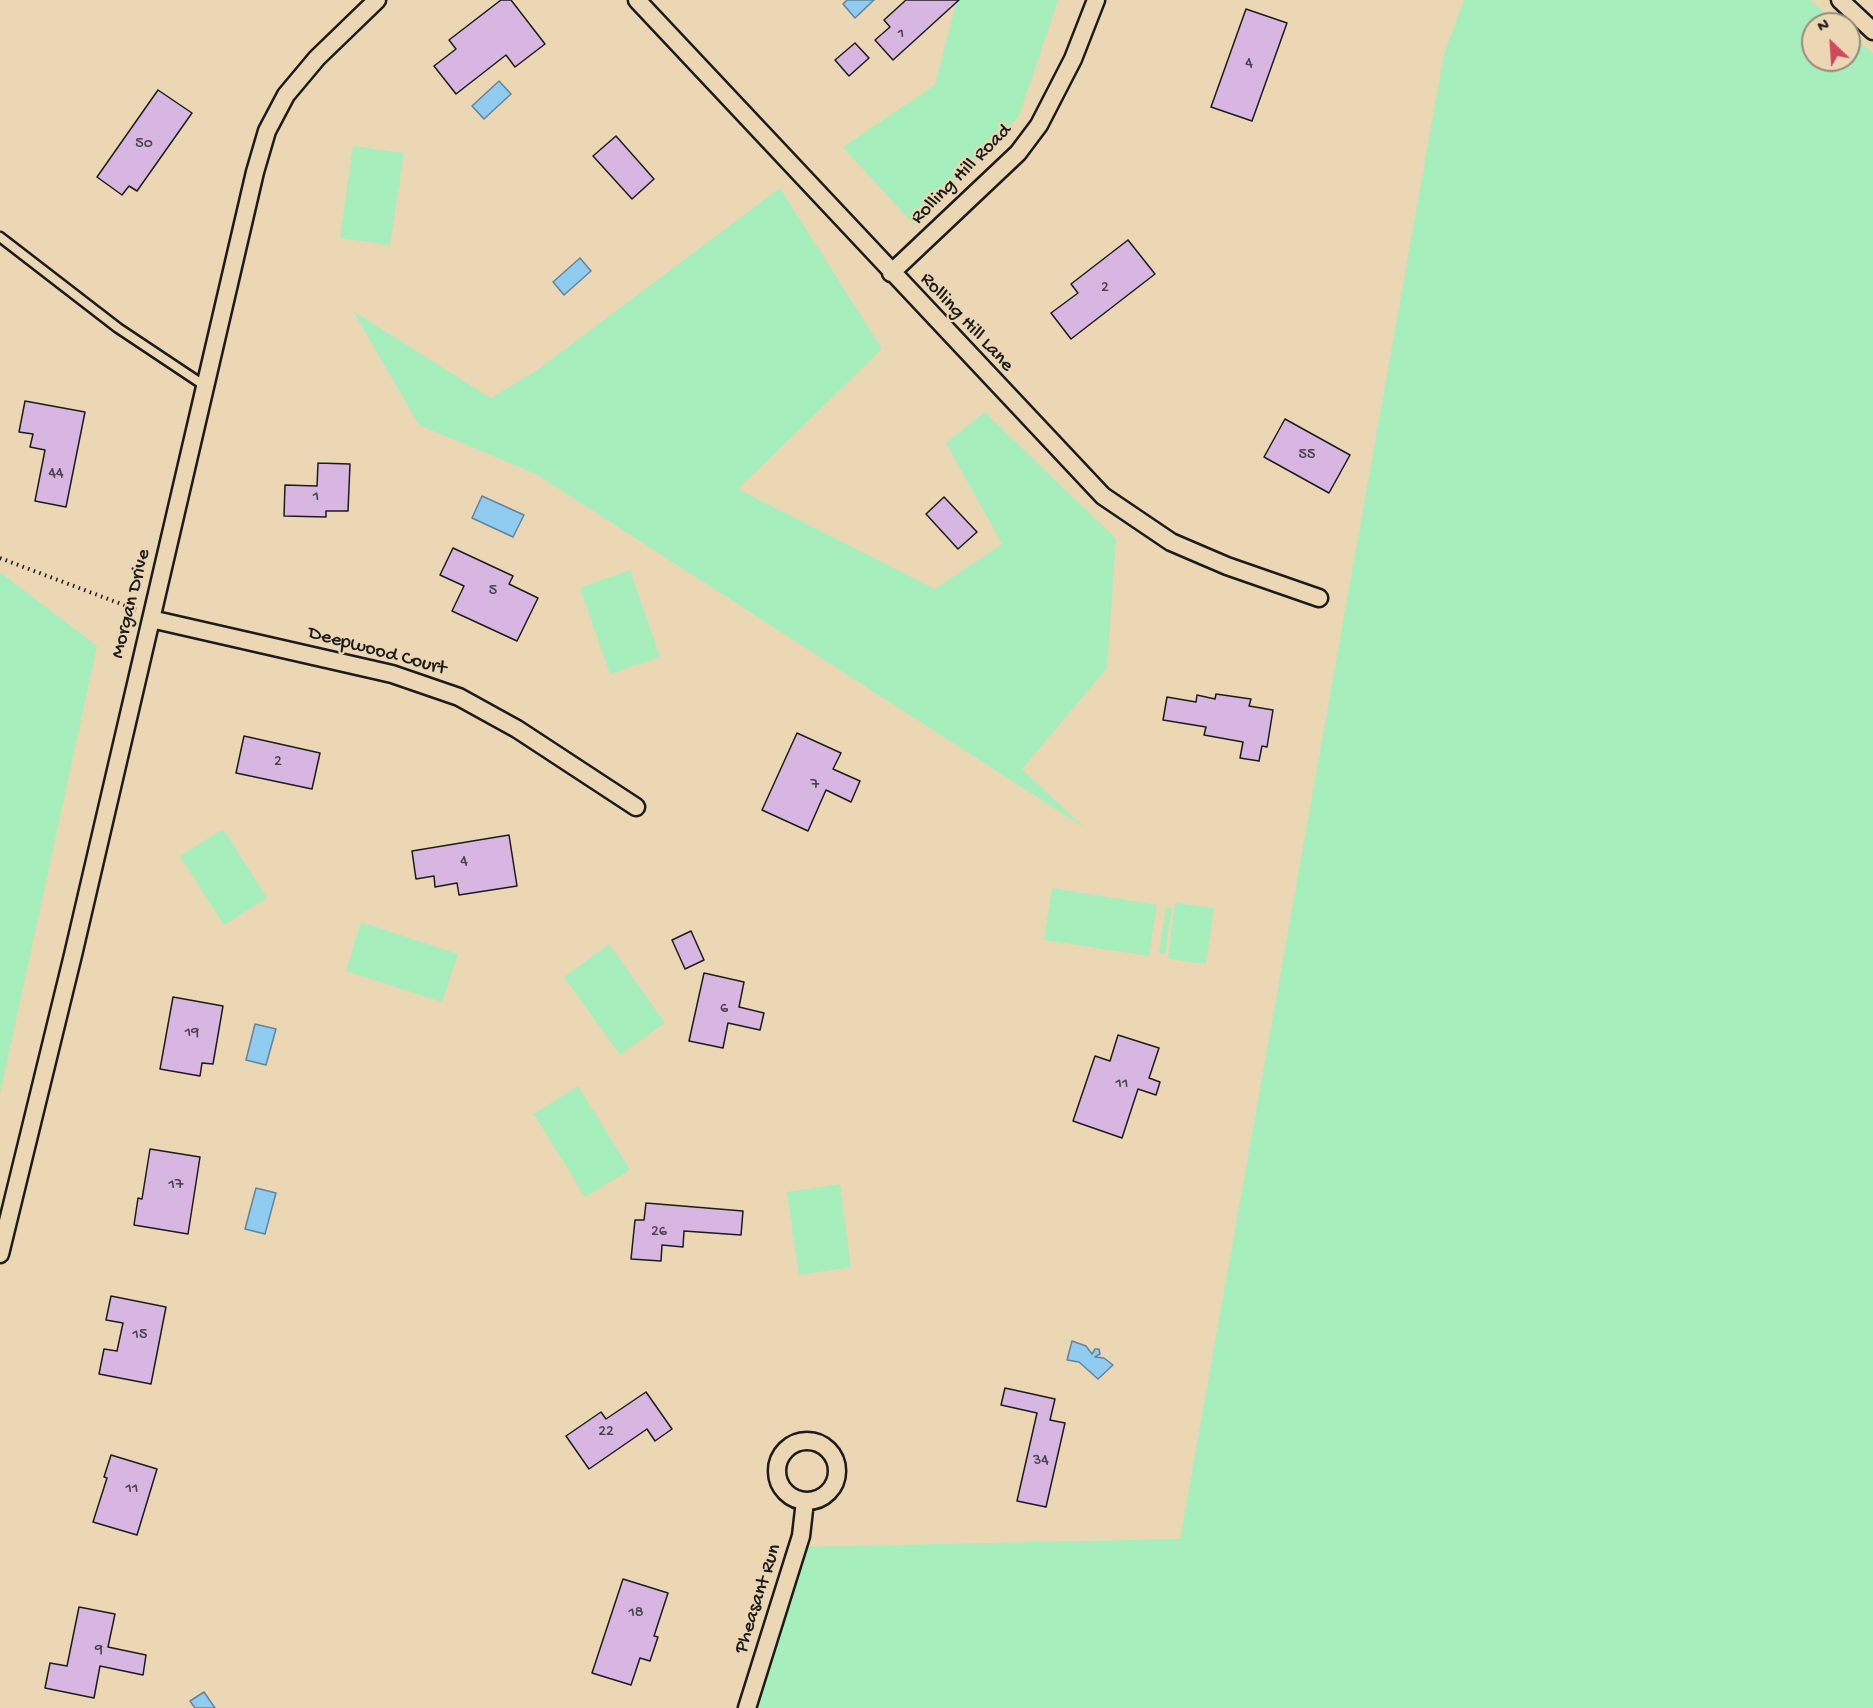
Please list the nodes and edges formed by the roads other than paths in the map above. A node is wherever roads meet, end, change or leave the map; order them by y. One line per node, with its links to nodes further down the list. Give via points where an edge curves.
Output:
1 (376, 0): 8 (street, Morgan Drive, via 286,95 267,131)
2 (637, 0): 7 (street, Rolling Hill Lane)
3 (1096, 0): 7 (street, Rolling Hill Road, via 1073,59 1039,125 1018,153)
4 (1840, 0): 5 (street)
5 (1873, 31)
6 (0, 237): 8 (lane, via 118,328)
7 (891, 273): 9 (street, Rolling Hill Lane, via 1103,496 1171,542)
8 (205, 386): 10 (street, Morgan Drive)
9 (1319, 598)
10 (151, 617): 11 (street, Deepwood Court, via 392,674 459,697 517,729); 12 (street, Morgan Drive, via 74,955)
11 (636, 807)
12 (3, 1230): 13 (street, Morgan Drive)
13 (0, 1254)
14 (805, 1501): 15 (street, Pheasant Run, via 801,1536)
15 (747, 1708)

